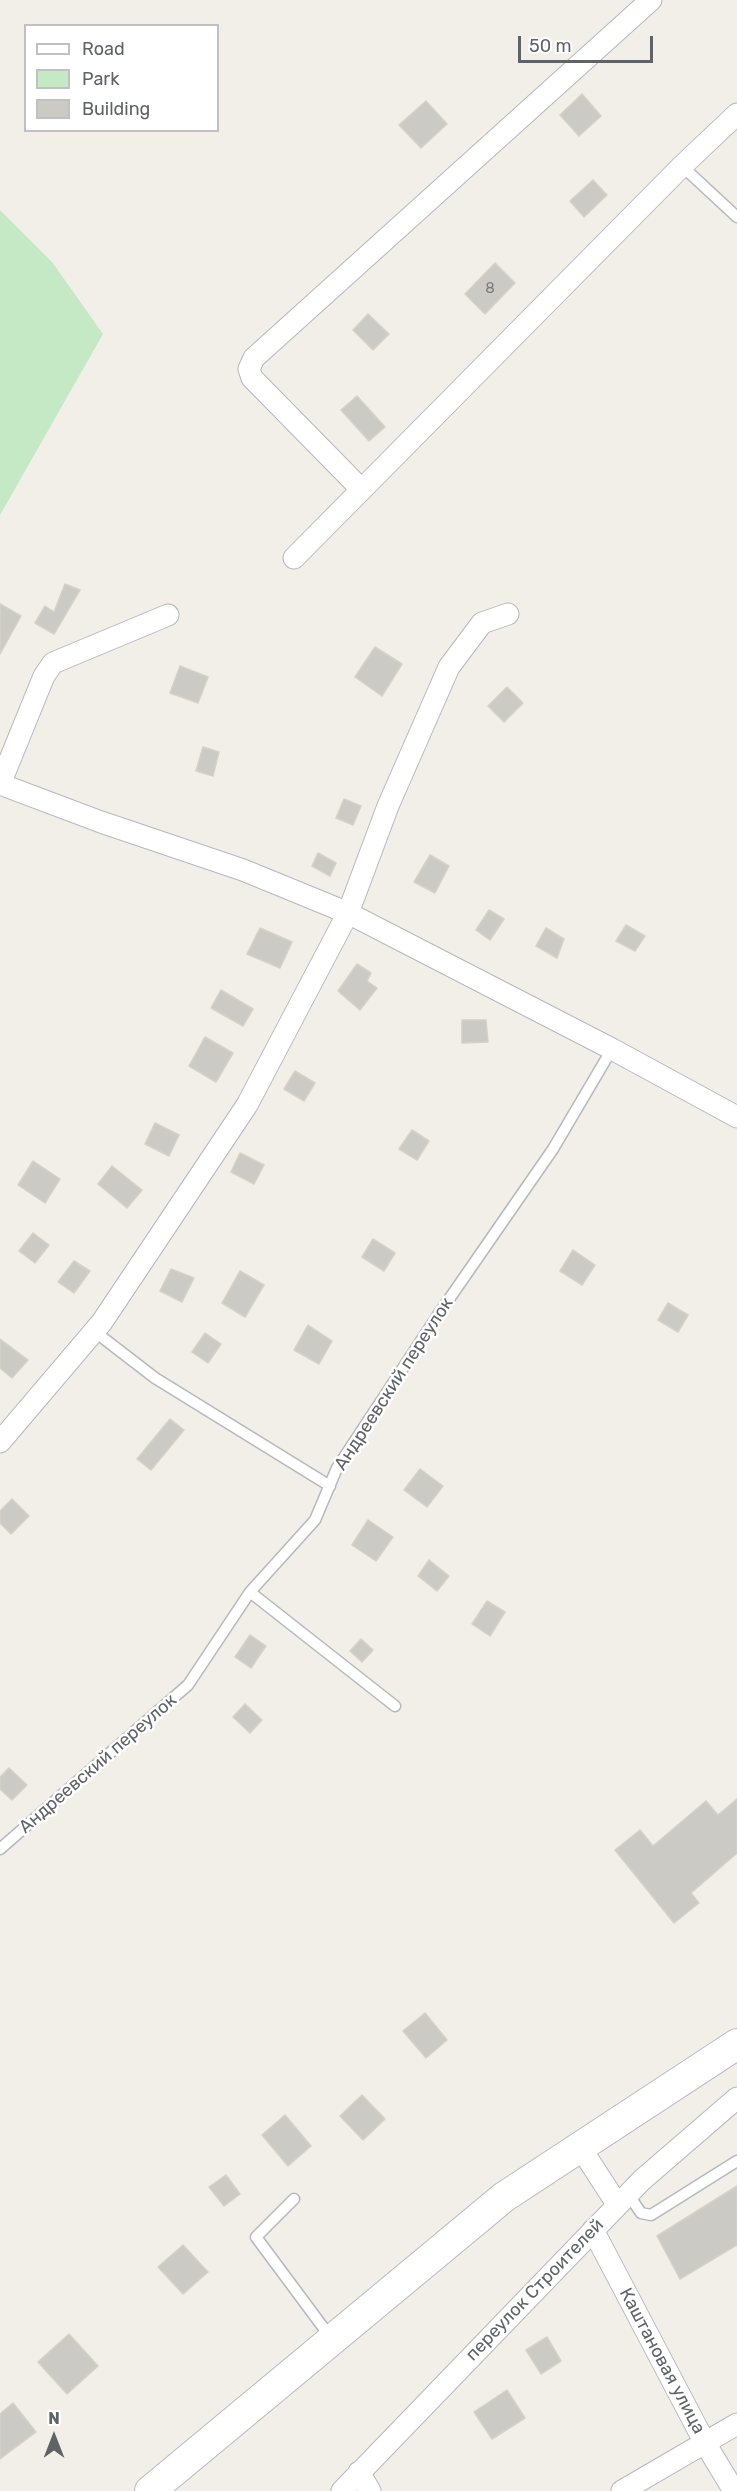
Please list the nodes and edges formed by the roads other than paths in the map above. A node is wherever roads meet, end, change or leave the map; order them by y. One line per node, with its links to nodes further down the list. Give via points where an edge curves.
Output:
1 (651, 0): 5 (street, via 254,358 249,369 252,378)
2 (737, 114): 3 (street)
3 (682, 166): 4 (lane); 5 (street)
4 (737, 217)
5 (362, 489): 6 (street)
6 (294, 558)
7 (508, 614): 10 (street, via 482,623 449,667 388,806)
8 (168, 615): 9 (street, via 53,663 44,676)
9 (0, 784): 10 (street, via 243,870)
10 (348, 913): 11 (street); 13 (street, via 247,1105)
11 (612, 1049): 12 (street); 15 (lane, Андреевский переулок, via 553,1149 436,1318 337,1468)
12 (737, 1117)
13 (94, 1331): 14 (street); 15 (lane, via 155,1377)
14 (0, 1442)
15 (330, 1486): 16 (lane, Андреевский переулок, via 315,1520)
16 (250, 1592): 17 (lane); 18 (lane, Андреевский переулок, via 188,1685)
17 (395, 1706)
18 (0, 1849)
19 (737, 2044): 21 (main road)
20 (737, 2098): 24 (street, переулок Строителей)
21 (580, 2146): 24 (street); 26 (main road, via 504,2197)
22 (737, 2161): 24 (lane, via 651,2215 641,2213)
23 (294, 2199): 26 (lane, via 256,2237)
24 (623, 2199): 25 (street, переулок Строителей)
25 (593, 2230): 28 (street, Каштановая улица); 29 (street, переулок Строителей)
26 (332, 2339): 30 (main road)
27 (737, 2424): 28 (street)
28 (705, 2443): 33 (street); 34 (street, Каштановая улица)
29 (359, 2472): 31 (street, переулок Строителей); 32 (street)
30 (150, 2491)
31 (342, 2491)
32 (370, 2491)
33 (622, 2491)
34 (734, 2491)

